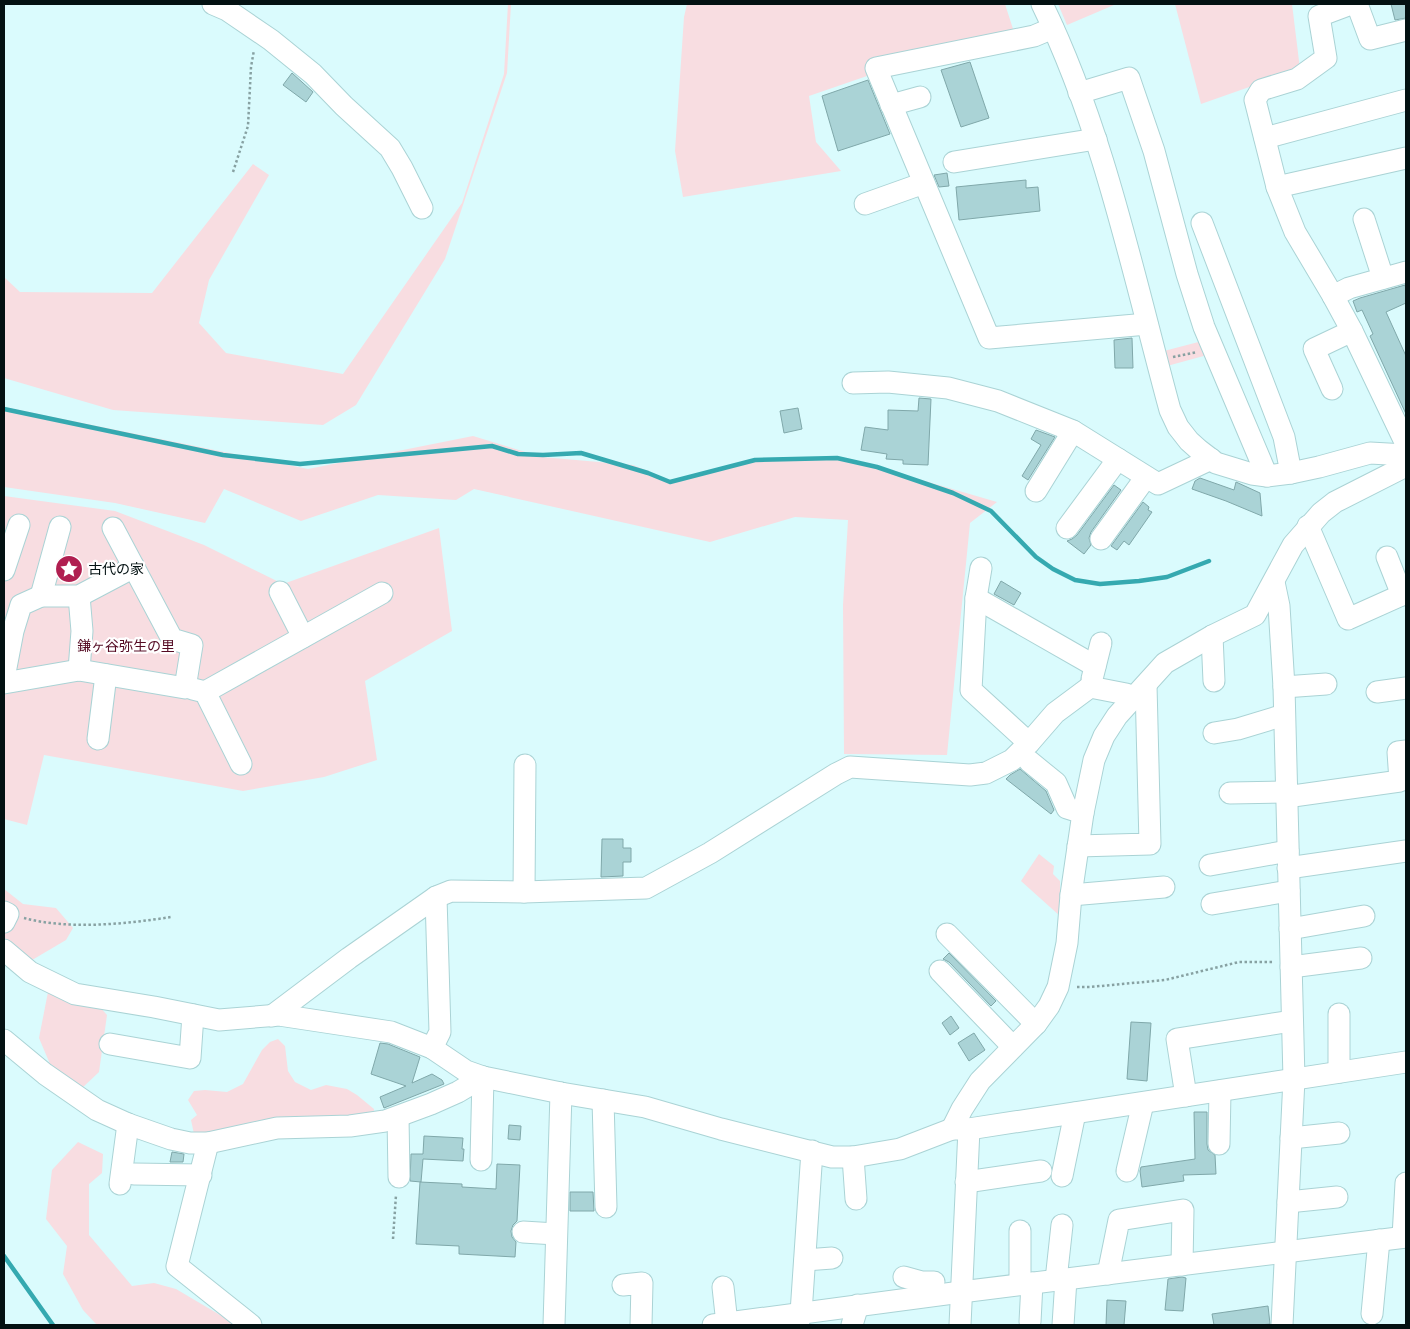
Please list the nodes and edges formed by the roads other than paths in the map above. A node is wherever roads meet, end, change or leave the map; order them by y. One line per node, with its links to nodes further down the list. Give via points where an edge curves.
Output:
1 (213, 4): 18 (street, via 227,10 313,74 390,148)
2 (1042, 4): 5 (street)
3 (1351, 4): 12 (street, via 1319,16 1326,58 1297,79 1261,90 1255,100)
4 (1357, 4): 6 (street, via 1370,39)
5 (1054, 28): 7 (street); 10 (street, via 1034,36 876,68)
6 (1406, 30)
7 (1079, 93): 11 (street); 35 (street, via 1129,78 1154,150 1204,327)
8 (920, 97): 10 (street)
9 (1406, 100): 12 (street)
10 (891, 105): 15 (street)
11 (1096, 138): 14 (street); 24 (street)
12 (1265, 138): 16 (street)
13 (1406, 158): 16 (street)
14 (954, 162)
15 (924, 183): 17 (street); 24 (street, via 990,338)
16 (1277, 187): 23 (street, via 1295,232)
17 (865, 204)
18 (422, 208)
19 (1364, 219): 22 (street)
20 (1202, 224): 34 (street, via 1284,437)
21 (1406, 272): 22 (street)
22 (1383, 278): 23 (street)
23 (1333, 296): 25 (street)
24 (1146, 324): 32 (street, via 1170,410 1189,441)
25 (1352, 331): 27 (street, via 1314,350); 29 (street)
26 (852, 383): 28 (street, via 888,382 948,388 998,402)
27 (1332, 389)
28 (1073, 431): 31 (street); 37 (street)
29 (1406, 444)
30 (1406, 455): 34 (street, via 1370,453)
31 (1118, 459): 36 (street); 42 (street)
32 (1211, 459): 35 (street, via 1237,470); 36 (street, via 1158,484)
33 (1406, 466): 39 (street, via 1335,502)
34 (1291, 473): 35 (street)
35 (1267, 476)
36 (1146, 477): 43 (street)
37 (1036, 491)
38 (19, 524): 47 (street)
39 (1308, 526): 48 (street, via 1293,545); 51 (street, via 1348,619)
40 (60, 527): 52 (street)
41 (113, 528): 45 (street)
42 (1067, 528)
43 (1101, 539)
44 (1387, 557): 51 (street)
45 (134, 567): 53 (street); 69 (street, via 172,639 192,645)
46 (981, 568): 54 (street)
47 (4, 570)
48 (1274, 582): 56 (street, via 1255,615); 67 (street, via 1279,606)
49 (280, 592): 57 (street)
50 (382, 593): 57 (street)
51 (1404, 594)
52 (41, 596): 53 (street); 55 (street, via 21,605)
53 (79, 596): 60 (street, via 82,631)
54 (976, 598): 59 (street); 76 (street, via 971,690)
55 (8, 630): 62 (street)
56 (1212, 636): 63 (street); 70 (street, via 1165,663)
57 (303, 637): 69 (street)
58 (1101, 643): 59 (street)
59 (1095, 666): 66 (street)
60 (79, 670): 61 (street); 64 (street)
61 (106, 675): 69 (street); 74 (street)
62 (4, 678)
63 (1214, 681)
64 (4, 683)
65 (1326, 684): 67 (street)
66 (1090, 687): 70 (street, via 1126,694); 76 (street, via 1055,713)
67 (1284, 687): 72 (street)
68 (1406, 688): 71 (street)
69 (195, 690): 77 (street)
70 (1140, 692): 81 (street, via 1117,716 1104,736 1094,760); 82 (street, via 1150,844)
71 (1377, 692)
72 (1284, 715): 73 (street); 80 (street)
73 (1214, 733)
74 (98, 739)
75 (1406, 751): 80 (street, via 1398,752 1400,781)
76 (1029, 752): 81 (street, via 1056,783 1067,808); 88 (street, via 986,773 970,775 850,767 710,853 646,888)
77 (241, 764)
78 (525, 765): 88 (street)
79 (1230, 793): 80 (street)
80 (1286, 795): 84 (street)
81 (1083, 813): 82 (street)
82 (1078, 846): 89 (street)
83 (1406, 851): 84 (street)
84 (1288, 860): 85 (street); 87 (street)
85 (1210, 865)
86 (1164, 887): 89 (street)
87 (1289, 891): 91 (street); 93 (street)
88 (524, 892): 90 (street, via 451,892)
89 (1071, 895): 103 (street, via 1058,987)
90 (436, 897): 101 (street); 107 (street, via 440,1032)
91 (1212, 904)
92 (1364, 916): 93 (street)
93 (1290, 929): 97 (street)
94 (947, 934): 103 (street)
95 (4, 950): 100 (street, via 30,972 75,994)
96 (1361, 958): 97 (street)
97 (1291, 963): 102 (street)
98 (940, 971): 106 (street)
99 (1339, 1014): 109 (street)
100 (193, 1015): 101 (street, via 219,1020); 105 (street, via 190,1058)
101 (272, 1016): 107 (street, via 306,1018 391,1032)
102 (1292, 1021): 111 (street); 114 (street, via 1177,1039)
103 (1036, 1024): 106 (street)
104 (4, 1040): 119 (street, via 45,1074 97,1110)
105 (110, 1044)
106 (1013, 1047): 120 (street, via 980,1081 962,1109)
107 (432, 1048): 110 (street, via 466,1071)
108 (1406, 1062): 109 (street)
109 (1340, 1072): 111 (street)
110 (483, 1077): 113 (street); 118 (street, via 458,1092); 127 (street)
111 (1294, 1079): 112 (street); 122 (street)
112 (1220, 1091): 114 (street); 124 (street)
113 (561, 1093): 115 (street); 142 (street)
114 (1186, 1096): 116 (street)
115 (603, 1100): 125 (street, via 645,1106); 138 (street)
116 (1143, 1103): 117 (street); 129 (street)
117 (1075, 1113): 120 (street); 131 (street)
118 (398, 1117): 123 (street, via 350,1126 277,1128); 132 (street)
119 (128, 1124): 123 (street, via 171,1139); 130 (street, via 127,1179)
120 (960, 1129): 126 (street, via 900,1150); 133 (street)
121 (1339, 1132): 122 (street)
122 (1291, 1138): 137 (street)
123 (208, 1143): 130 (street)
124 (1219, 1144)
125 (812, 1151): 126 (street, via 832,1157); 147 (street)
126 (853, 1157): 136 (street)
127 (481, 1160)
128 (1041, 1171): 133 (street)
129 (1127, 1172)
130 (201, 1176): 160 (street, via 177,1266)
131 (1062, 1176)
132 (399, 1177)
133 (966, 1182): 154 (street)
134 (1406, 1182): 143 (street)
135 (1337, 1197): 137 (street)
136 (856, 1198)
137 (1288, 1202): 145 (street)
138 (606, 1207)
139 (1062, 1225): 150 (street)
140 (1020, 1231): 151 (street)
141 (523, 1232): 142 (street)
142 (556, 1234): 161 (street)
143 (1405, 1237): 144 (street)
144 (1379, 1240): 145 (street); 155 (street)
145 (1286, 1252): 148 (street); 165 (street)
146 (832, 1258): 147 (street)
147 (805, 1260): 157 (street)
148 (1182, 1265): 149 (street); 149 (street, via 1183,1210 1119,1220)
149 (1108, 1274): 150 (street)
150 (1061, 1280): 151 (street); 164 (street)
151 (1026, 1284): 154 (street); 158 (street)
152 (623, 1285): 162 (street, via 642,1284)
153 (723, 1286): 159 (street)
154 (961, 1292): 156 (street, via 921,1285); 163 (street)
155 (1372, 1314)
156 (855, 1315): 157 (street)
157 (800, 1319): 159 (street)
158 (1030, 1322)
159 (720, 1324)
160 (251, 1325)
161 (554, 1325)
162 (641, 1325)
163 (960, 1325)
164 (1063, 1325)
165 (1282, 1325)

